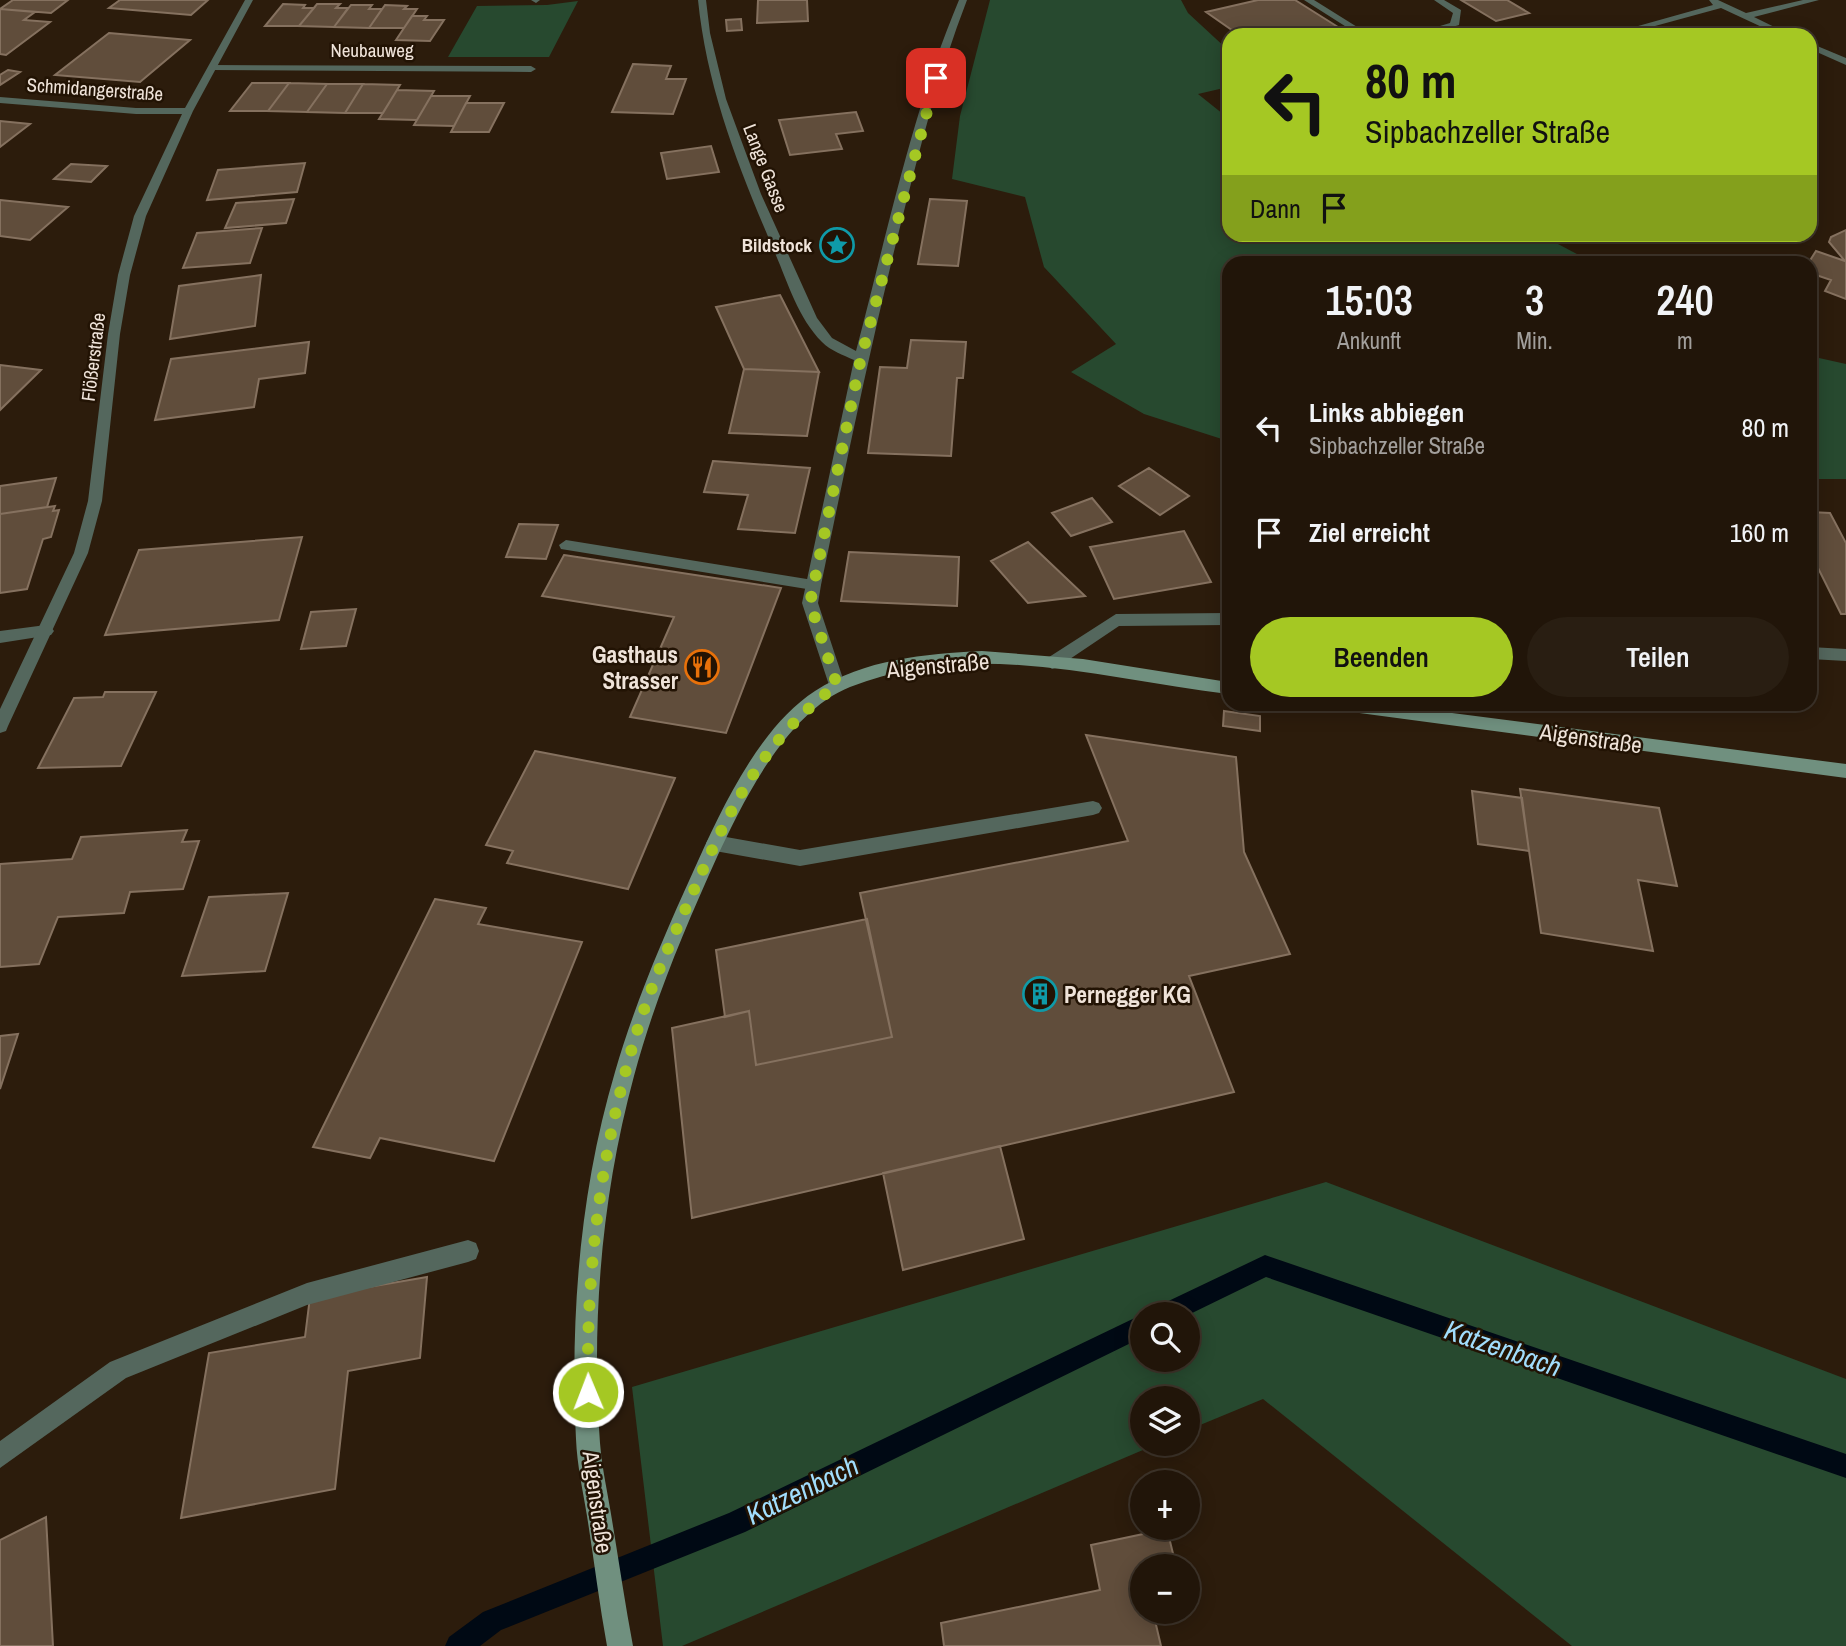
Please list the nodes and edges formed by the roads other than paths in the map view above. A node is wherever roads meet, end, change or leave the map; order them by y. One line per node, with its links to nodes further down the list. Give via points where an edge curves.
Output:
1 (249, 0): 16 (street, Flößerstraße)
2 (702, 0): 20 (street, Lange Gasse, via 713,69 731,127 809,316 825,339)
3 (964, 0): 20 (street, via 950,32 909,171)
4 (1308, 0): 10 (street)
5 (1438, 0): 11 (street, via 1458,12 1454,25)
6 (1712, 0): 8 (street)
7 (1815, 0): 9 (street)
8 (1722, 5): 9 (street); 12 (street)
9 (1744, 16): 13 (street)
10 (1354, 28)
11 (1442, 28)
12 (1637, 28)
13 (1771, 28)
14 (1817, 49): 15 (street)
15 (1846, 62)
16 (212, 67): 17 (street, Neubauweg); 19 (street, Flößerstraße)
17 (531, 69)
18 (0, 100): 19 (street, Schmidangerstraße)
19 (188, 111): 24 (street, Flößerstraße, via 140,216 114,334 95,501 81,553)
20 (861, 358): 22 (street)
21 (566, 545): 22 (street)
22 (813, 585): 29 (street, via 810,603)
23 (1222, 619): 28 (street, via 1116,620)
24 (46, 631): 25 (street); 32 (street, Flößerstraße)
25 (0, 637)
26 (1817, 653): 27 (street)
27 (1846, 654)
28 (1052, 663): 29 (street, Aigenstraße, via 1001,659 913,663); 30 (street, Aigenstraße)
29 (837, 685): 35 (street, Aigenstraße, via 805,709 775,742)
30 (1222, 687)
31 (1388, 711): 33 (street, Aigenstraße)
32 (0, 726)
33 (1846, 772)
34 (1093, 808): 35 (street, via 800,858)
35 (715, 843): 38 (street, Aigenstraße, via 663,959 639,1027 596,1210 588,1302 589,1444)
36 (468, 1251): 37 (street, via 307,1294 118,1370)
37 (0, 1456)
38 (618, 1635)

